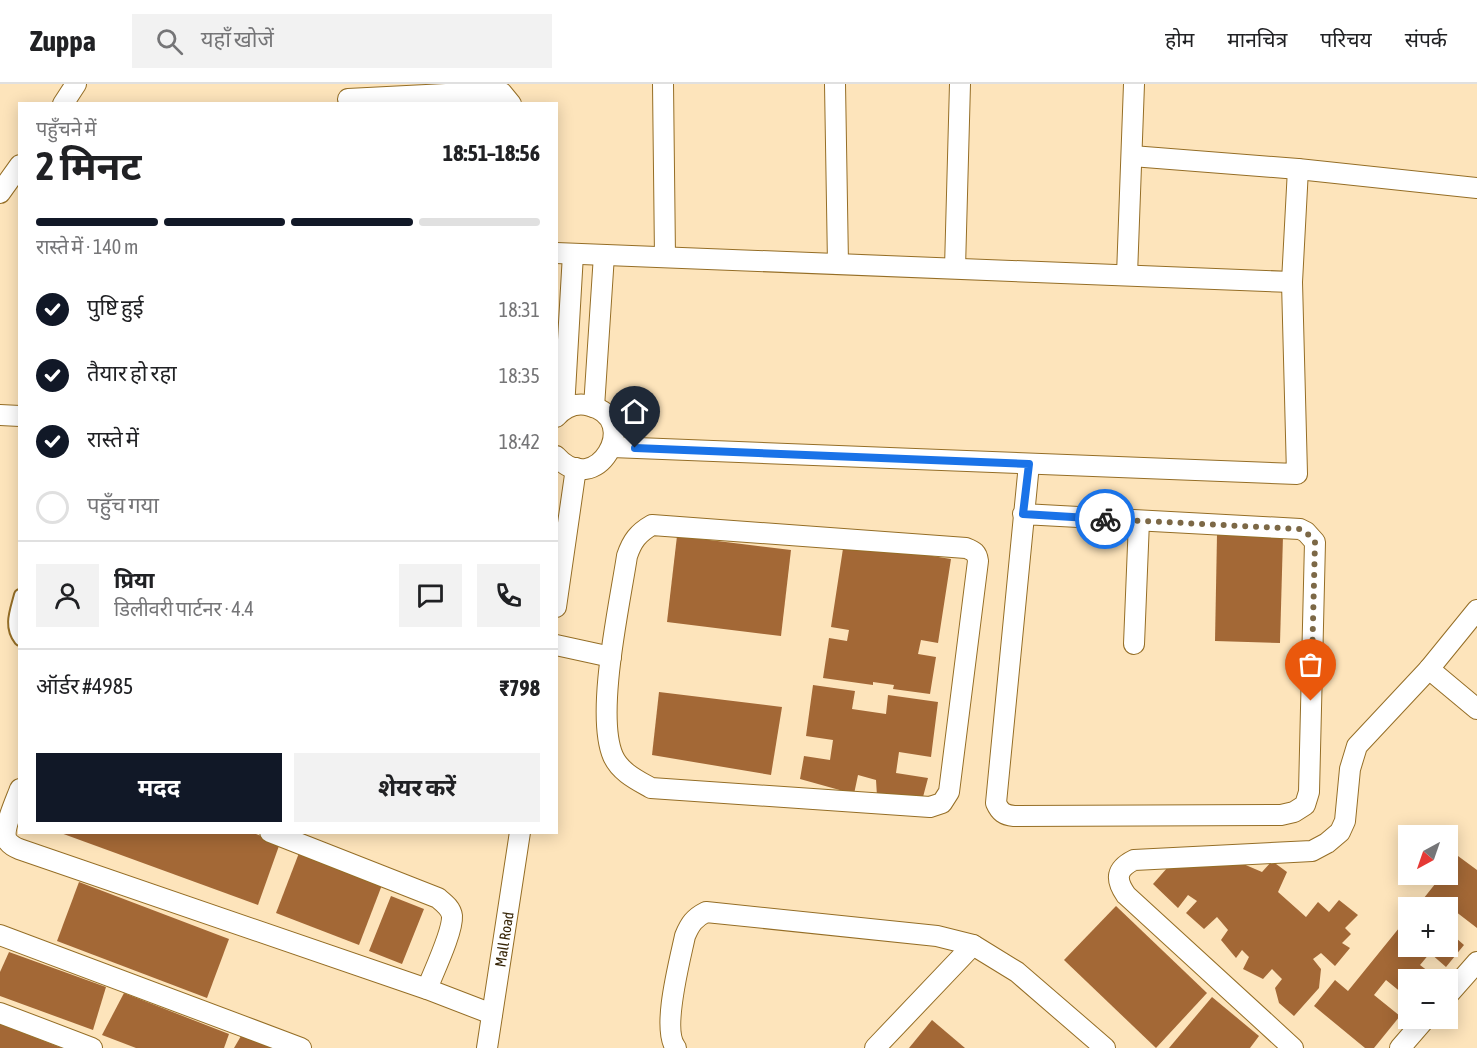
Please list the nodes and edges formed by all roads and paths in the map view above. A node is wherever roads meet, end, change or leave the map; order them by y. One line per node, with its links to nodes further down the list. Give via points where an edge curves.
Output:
1 (76, 84): 7 (street)
2 (663, 84): 16 (street)
3 (836, 84): 17 (street)
4 (960, 84): 18 (street)
5 (1134, 84): 9 (street)
6 (347, 96): 8 (street, via 485,92 502,93)
7 (64, 102)
8 (509, 102)
9 (1132, 156): 11 (street); 19 (street)
10 (18, 168): 13 (street)
11 (1298, 169): 12 (street); 20 (street)
12 (1477, 188)
13 (0, 193)
14 (565, 253): 15 (street); 22 (street)
15 (604, 255): 16 (street); 21 (street)
16 (665, 257): 17 (street)
17 (838, 264): 18 (street)
18 (955, 268): 19 (street)
19 (1127, 275): 20 (street)
20 (1292, 282): 27 (street, via 1297,474)
21 (594, 407): 22 (street, via 573,405); 25 (street, via 610,421)
22 (560, 413)
23 (0, 415): 24 (street)
24 (18, 416)
25 (612, 447): 27 (street); 28 (street, via 602,462)
26 (558, 458): 28 (street)
27 (1029, 464): 29 (street)
28 (576, 468): 31 (street)
29 (1023, 514): 30 (street); 30 (street, via 996,803 999,811 1006,816 1294,812 1305,805 1309,792 1315,542 1300,529)
30 (1139, 521): 35 (street)
31 (558, 593)
32 (18, 602): 34 (lane, via 13,621)
33 (1477, 610): 38 (street)
34 (18, 638)
35 (1134, 644)
36 (558, 645): 37 (street)
37 (611, 657): 37 (street, via 627,556 640,532 652,525 966,548 977,555 949,792 942,803 930,807 651,788 628,775 614,757 607,709)
38 (1429, 669): 39 (street); 57 (street, via 1357,746 1350,769 1345,821 1340,832 1327,843 1312,850 1134,860 1119,873 1118,884 1126,895)
39 (1477, 709)
40 (18, 795): 47 (street, via 6,838 19,849)
41 (275, 834): 47 (street, via 438,898 447,905 452,915 451,926)
42 (520, 834): 49 (street, Mall Road)
43 (0, 935): 52 (street)
44 (973, 945): 54 (street, via 937,936 706,912 696,917 685,936 669,1024 671,1042); 55 (street); 56 (street, via 1017,972)
45 (1477, 962): 46 (street)
46 (1458, 984)
47 (427, 989): 49 (street)
48 (0, 1013): 51 (street)
49 (492, 1014): 53 (street, Mall Road)
50 (1416, 1029): 58 (street)
51 (92, 1048)
52 (301, 1048)
53 (487, 1048)
54 (676, 1048)
55 (875, 1048)
56 (1105, 1048)
57 (1293, 1048)
58 (1400, 1048)

